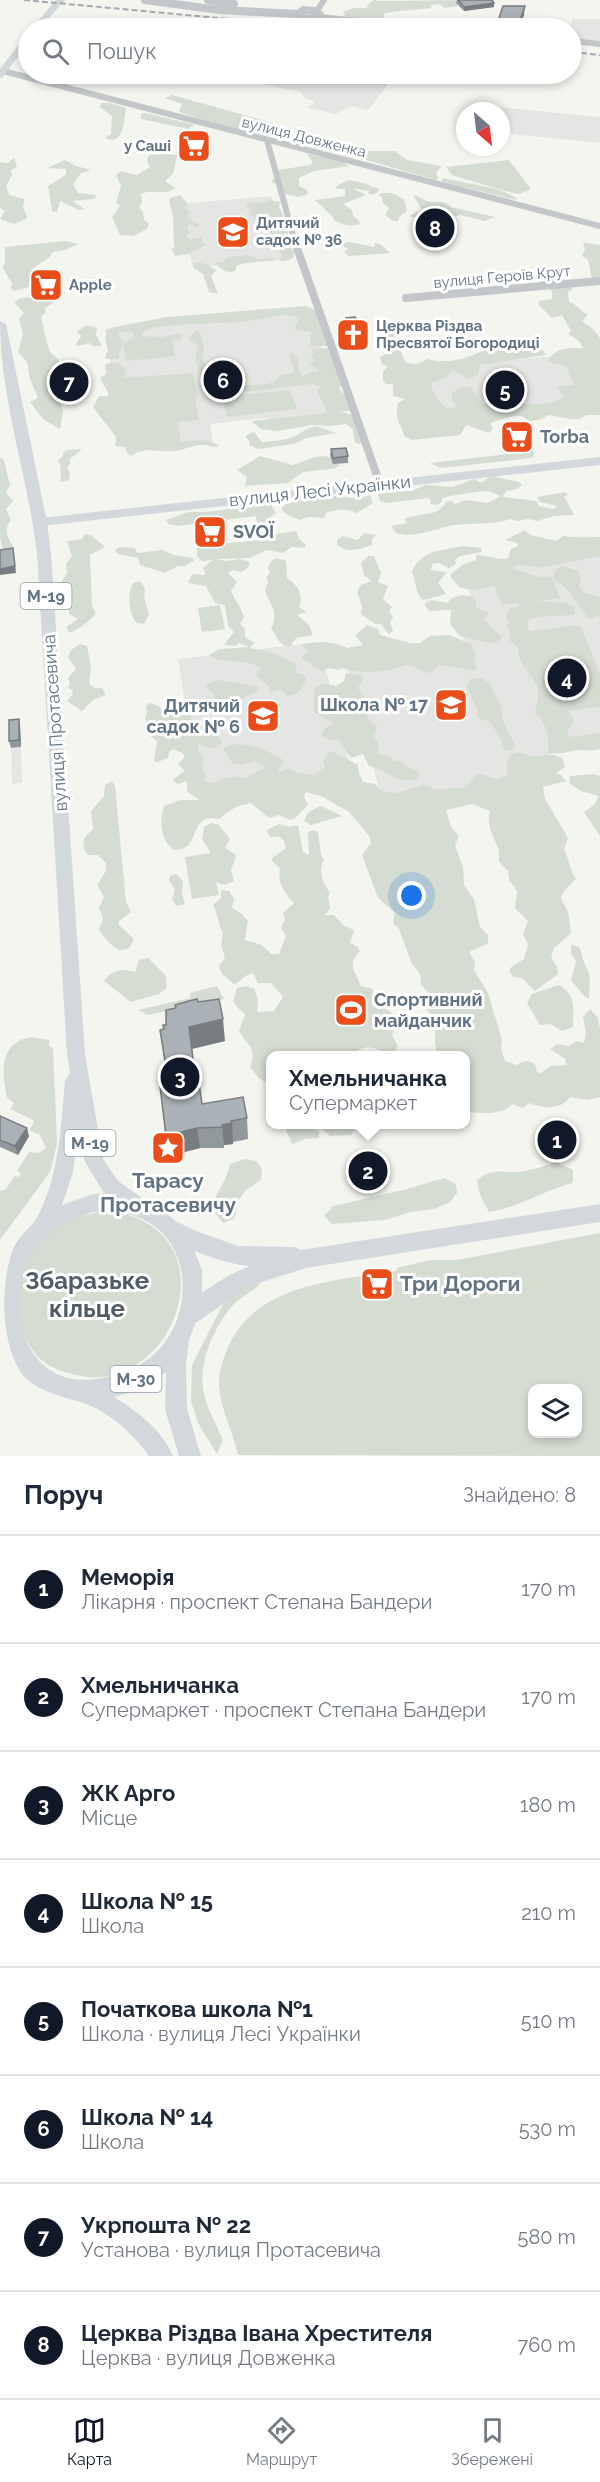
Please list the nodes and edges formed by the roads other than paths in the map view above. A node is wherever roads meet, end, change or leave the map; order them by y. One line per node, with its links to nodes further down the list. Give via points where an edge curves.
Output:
1 (61, 0): 8 (main road)
2 (145, 0): 6 (street)
3 (179, 0): 6 (street)
4 (208, 0): 6 (street)
5 (324, 0): 7 (street)
6 (276, 13): 7 (street, via 298,14 303,10)
7 (318, 14): 9 (street)
8 (45, 18)
9 (349, 18)
10 (582, 42): 11 (street)
11 (600, 44)
12 (18, 51): 13 (main road)
13 (1, 73): 14 (street, вулиця Довженка)
14 (18, 77)
15 (45, 84): 16 (street, вулиця Довженка)
16 (267, 140): 17 (street, вулиця Довженка); 22 (street, via 301,261)
17 (600, 226)
18 (600, 281): 19 (street, вулиця Героїв Крут)
19 (406, 298)
20 (0, 324): 23 (main road, вулиця Протасевича / М-19)
21 (600, 461): 22 (main road, вулиця Лесі Українки)
22 (380, 484): 23 (main road, вулиця Лесі Українки)
23 (40, 522): 24 (main road, вулиця Протасевича / М-19)
24 (76, 1054): 25 (main road, вулиця Протасевича / М-19, via 94,1162 111,1187); 27 (main road, вулиця Протасевича / М-19, via 68,1160 57,1199)
25 (144, 1209): 27 (main road, via 119,1203 93,1203 66,1211); 28 (main road, М-19)
26 (600, 1213): 30 (main road)
27 (43, 1226): 29 (main road, М-19)
28 (171, 1228): 30 (main road, via 238,1256); 32 (main road, М-19, via 188,1253 194,1284)
29 (23, 1247): 31 (main road); 34 (main road, М-19, via 10,1272 4,1300)
30 (306, 1258): 32 (main road, via 244,1278)
31 (0, 1267)
32 (190, 1317): 33 (main road, М-19)
33 (179, 1341): 35 (main road, М-30, via 165,1359 136,1380 103,1391); 37 (main road, М-19, via 176,1409)
34 (9, 1348): 35 (main road, М-19, via 44,1379)
35 (80, 1391): 36 (main road, М-19, via 108,1404 139,1426)
36 (162, 1456)
37 (190, 1456)

